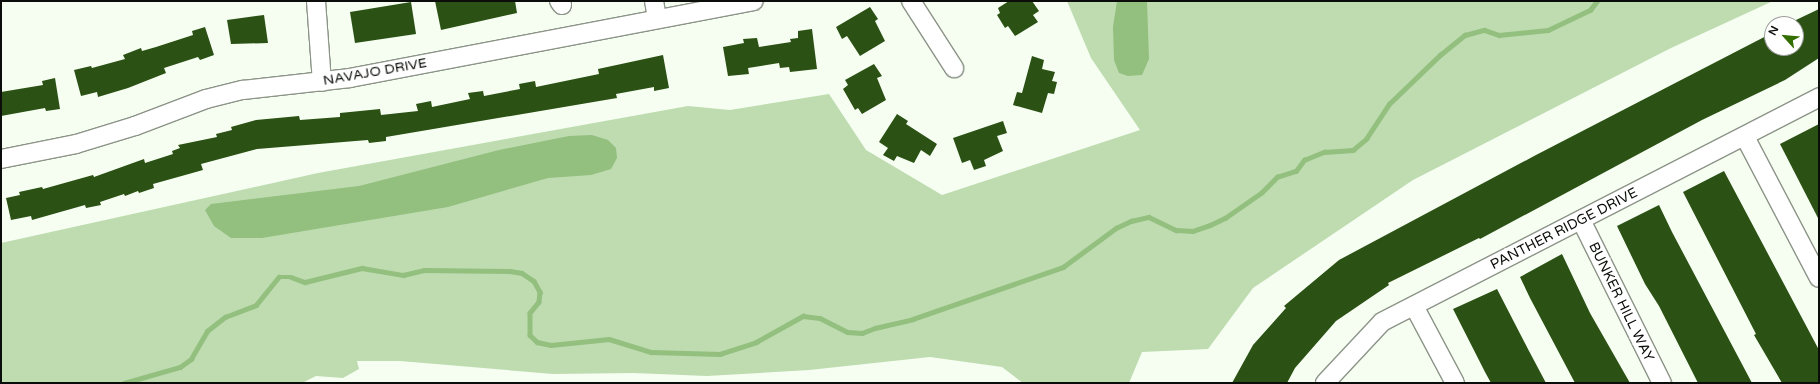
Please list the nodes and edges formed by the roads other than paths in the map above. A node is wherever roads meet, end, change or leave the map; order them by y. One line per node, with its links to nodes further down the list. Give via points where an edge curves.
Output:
1 (316, 1): 7 (street)
2 (754, 1): 4 (street, NAVAJO DRIVE)
3 (911, 1): 6 (street)
4 (688, 7): 5 (street, NAVAJO DRIVE)
5 (655, 10): 7 (street, NAVAJO DRIVE)
6 (954, 68)
7 (322, 82): 10 (street, NAVAJO DRIVE, via 243,90 206,99 135,126 76,144)
8 (1819, 97): 9 (street, PANTHER RIDGE DRIVE)
9 (1744, 137): 11 (street, PANTHER RIDGE DRIVE); 12 (street)
10 (1, 159)
11 (1581, 220): 13 (street, PANTHER RIDGE DRIVE); 16 (street, BUNKER HILL WAY)
12 (1819, 278)
13 (1414, 306): 14 (street, PANTHER RIDGE DRIVE, via 1382,322); 15 (street)
14 (1326, 383)
15 (1455, 383)
16 (1662, 383)

